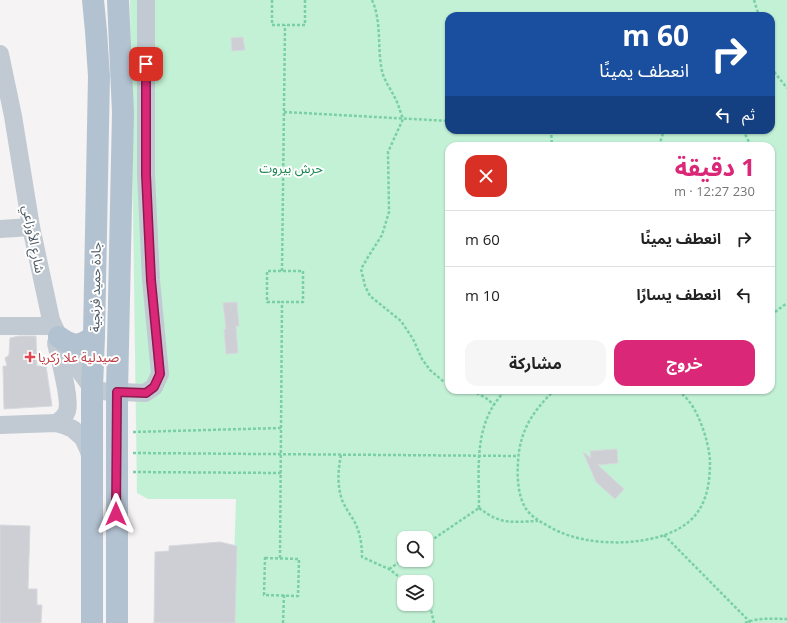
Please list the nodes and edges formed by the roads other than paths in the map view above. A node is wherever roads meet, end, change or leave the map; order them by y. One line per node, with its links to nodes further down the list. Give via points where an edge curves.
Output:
1 (93, 0): 10 (main road, جادة حميد فرنجية, via 99,76)
2 (118, 0): 12 (main road, جادة حميد فرنجية, via 123,113)
3 (146, 0): 12 (street, via 146,175 151,280 160,374 154,387 146,393)
4 (0, 54): 5 (street, شارع الأوزاعي)
5 (7, 115): 6 (street, شارع الأوزاعي)
6 (31, 227): 7 (street); 9 (street, شارع الأوزاعي)
7 (0, 229)
8 (0, 326): 9 (street)
9 (54, 328): 10 (main road, via 69,344 79,344); 11 (street, شارع الأوزاعي); 13 (street, via 68,404 66,414)
10 (94, 336): 11 (main road, جادة حميد فرنجية)
11 (92, 388): 12 (street); 15 (main road, جادة حميد فرنجية)
12 (117, 392): 17 (main road, جادة حميد فرنجية)
13 (56, 423): 14 (street); 15 (street, via 73,429 83,438)
14 (0, 425)
15 (92, 461): 16 (main road, جادة حميد فرنجية)
16 (92, 623)
17 (117, 623)

